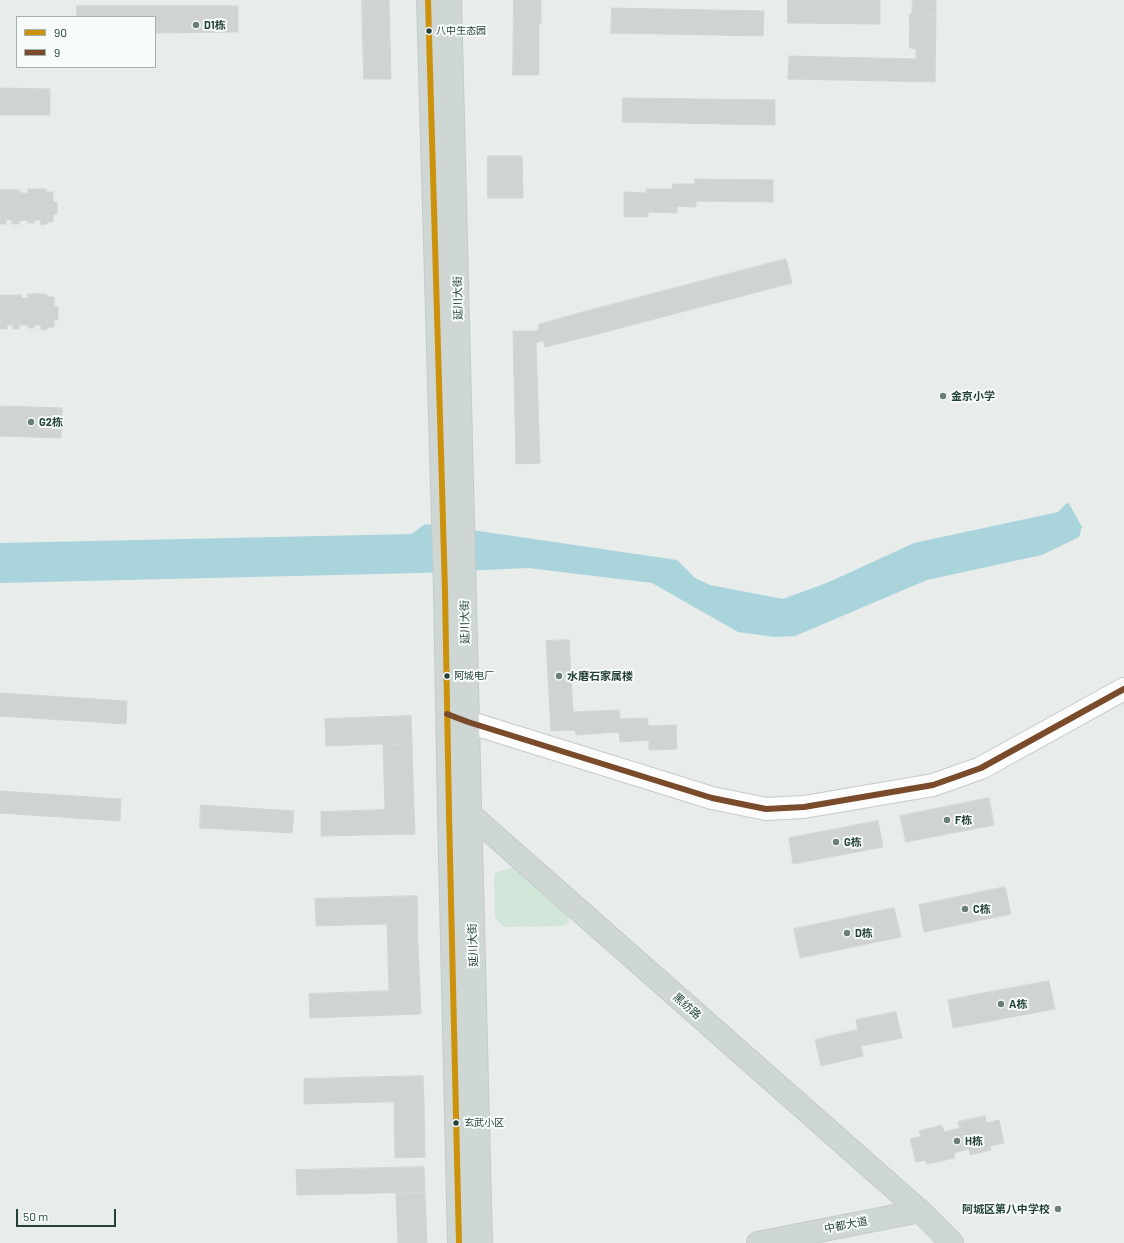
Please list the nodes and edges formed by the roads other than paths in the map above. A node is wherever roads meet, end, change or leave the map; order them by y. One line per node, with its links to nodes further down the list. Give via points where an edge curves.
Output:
1 (428, 0): 3 (main road, 延川大街)
2 (450, 0): 3 (main road, 延川大街)
3 (453, 517): 5 (main road, 延川大街, via 445,591); 6 (main road, 延川大街, via 465,603)
4 (1124, 689): 6 (street, via 981,768 940,782 804,807 766,809 712,798)
5 (447, 714): 6 (street); 7 (main road, 延川大街)
6 (468, 722): 7 (main road, 延川大街)
7 (459, 814): 8 (main road, 黑纺路); 9 (main road, 延川大街); 10 (main road, 延川大街)
8 (925, 1216): 11 (main road, 中都大道); 12 (main road, 中都大道); 13 (main road)
9 (459, 1243)
10 (481, 1243)
11 (758, 1243)
12 (826, 1243)
13 (952, 1243)

